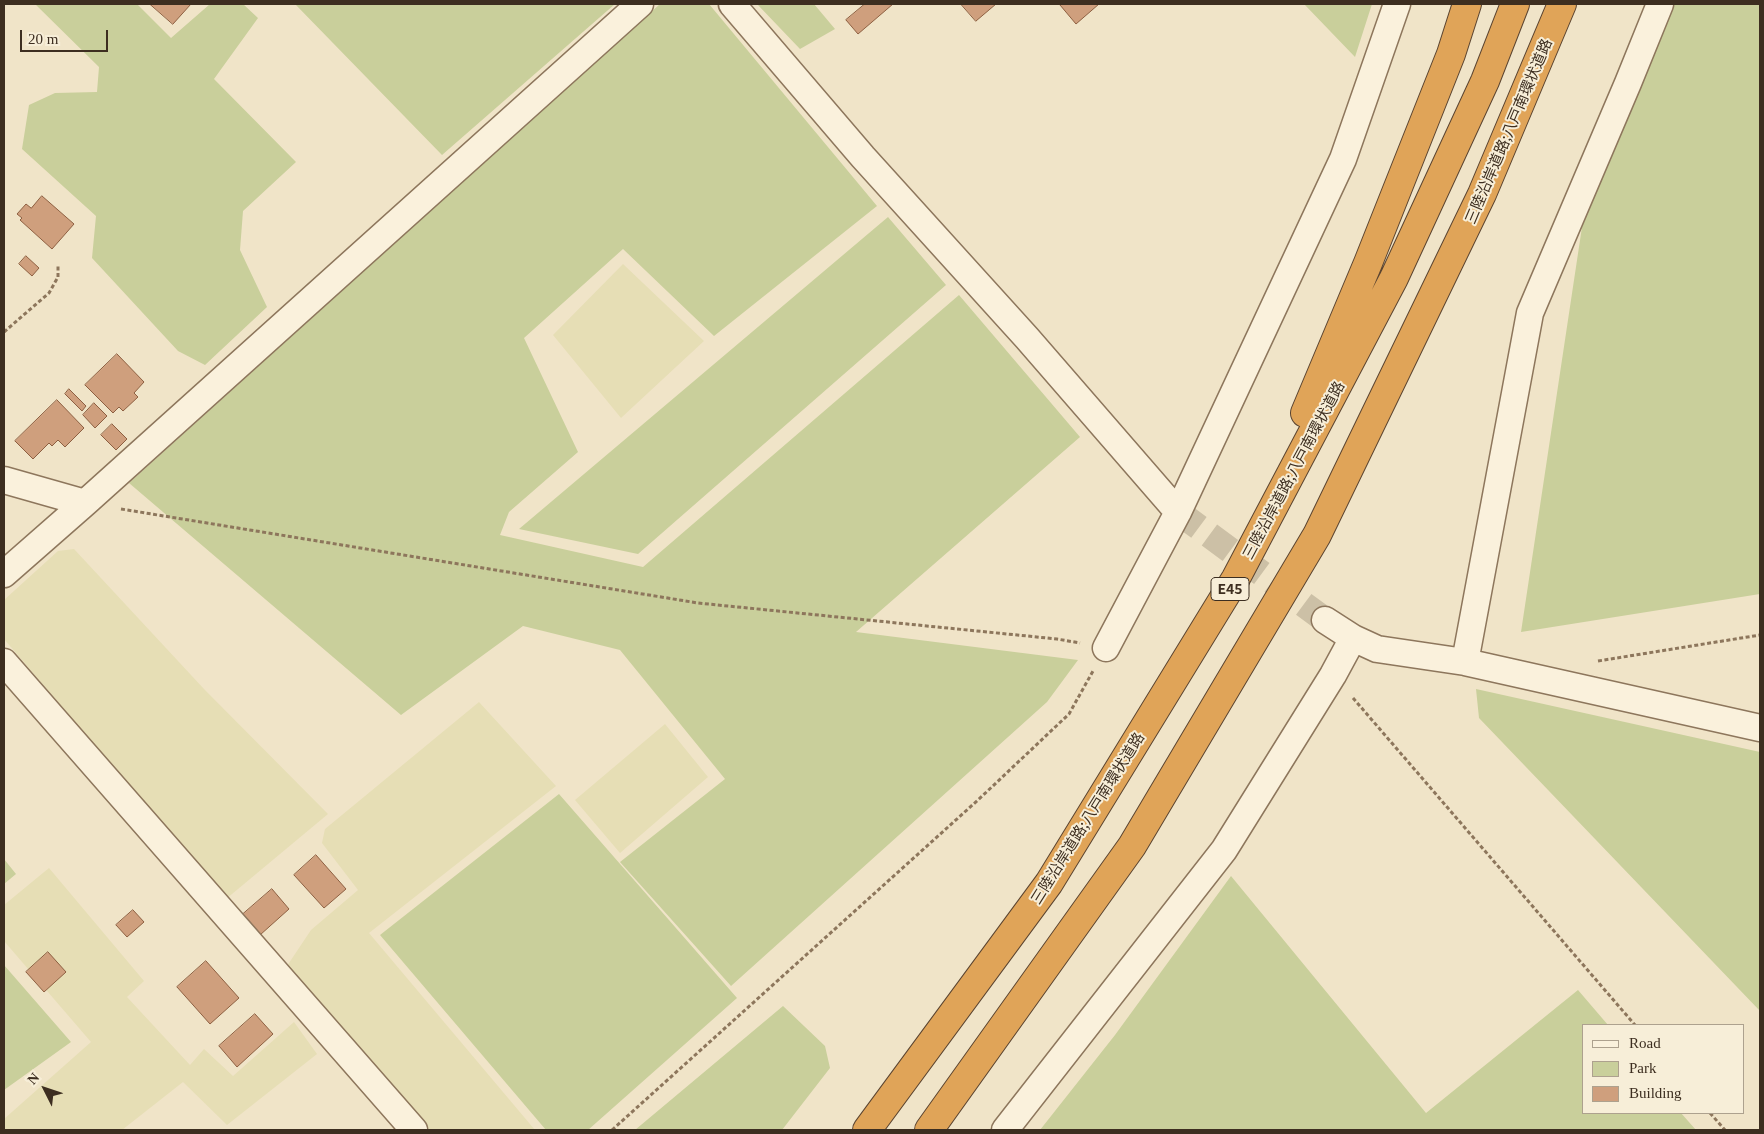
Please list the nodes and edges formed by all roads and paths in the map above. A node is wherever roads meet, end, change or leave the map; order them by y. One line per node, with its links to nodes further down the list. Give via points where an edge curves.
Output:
1 (640, 4): 11 (street)
2 (732, 4): 12 (street)
3 (1397, 4): 12 (street, via 1343,159)
4 (1467, 4): 14 (highway, via 1451,54 1372,254)
5 (1515, 4): 14 (highway, 三陸沿岸道路;八戸南環状道路 / E45, via 1484,81 1394,278)
6 (1562, 4): 29 (highway, 三陸沿岸道路;八戸南環状道路, via 1482,194 1317,535 1132,846)
7 (1660, 4): 20 (street, via 1530,314)
8 (58, 266): 9 (path, via 58,277 49,293)
9 (4, 332)
10 (4, 480): 11 (street)
11 (85, 503): 13 (street); 18 (path, via 698,603 1057,640)
12 (1178, 512): 18 (street)
13 (4, 574)
14 (1236, 578): 28 (highway, 三陸沿岸道路;八戸南環状道路 / E45, via 1049,883)
15 (1325, 620): 17 (street)
16 (1760, 635): 21 (path)
17 (1353, 638): 20 (street, via 1377,648); 22 (street)
18 (1106, 648): 27 (path, via 1069,714)
19 (4, 662): 26 (street)
20 (1465, 662): 23 (street)
21 (1594, 662)
22 (1332, 675): 24 (path); 30 (street, via 1224,850)
23 (1760, 728)
24 (1634, 1024)
25 (1711, 1114): 31 (path)
26 (414, 1130)
27 (612, 1130)
28 (867, 1130)
29 (929, 1130)
30 (1005, 1130)
31 (1725, 1130)

